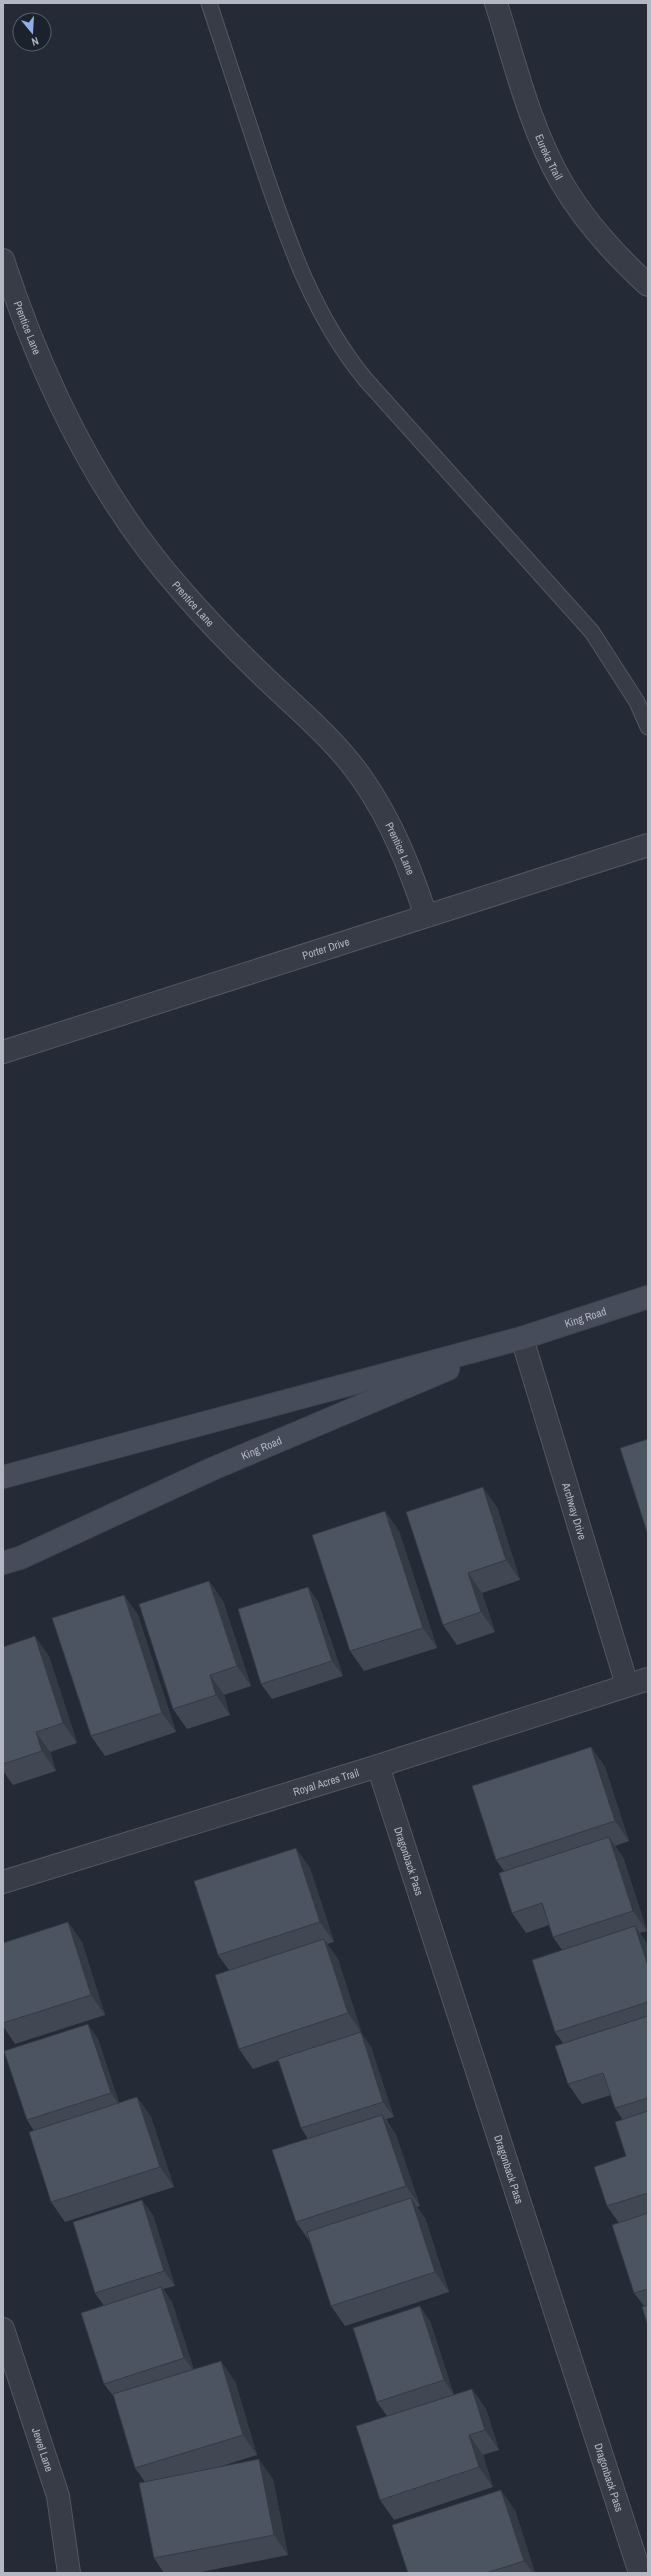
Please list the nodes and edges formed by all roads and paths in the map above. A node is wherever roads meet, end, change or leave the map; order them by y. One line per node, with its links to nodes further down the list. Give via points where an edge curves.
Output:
1 (209, 3): 5 (lane, via 284,229 299,270 327,326 344,354 366,380 592,632 637,702)
2 (496, 3): 4 (street, Eureka Trail, via 532,114 545,149 562,182 582,214 606,244)
3 (3, 260): 7 (street, Prentice Lane, via 29,337 53,391 110,494 179,589 219,632 338,748 362,778 401,847)
4 (648, 285)
5 (648, 727)
6 (648, 845): 7 (street, Porter Drive)
7 (426, 916): 8 (street, Porter Drive)
8 (3, 1052)
9 (648, 1297): 10 (street, King Road)
10 (522, 1338): 11 (street, King Road); 12 (street, King Road, via 212,1469 20,1558); 14 (street, Archway Drive)
11 (3, 1477)
12 (3, 1563)
13 (648, 1679): 14 (street, Royal Acres Trail)
14 (627, 1685): 15 (street, Royal Acres Trail)
15 (378, 1766): 16 (street, Royal Acres Trail); 19 (street, Dragonback Pass)
16 (3, 1882)
17 (3, 2329): 18 (street, Jewel Lane, via 58,2496)
18 (69, 2573)
19 (640, 2573)

